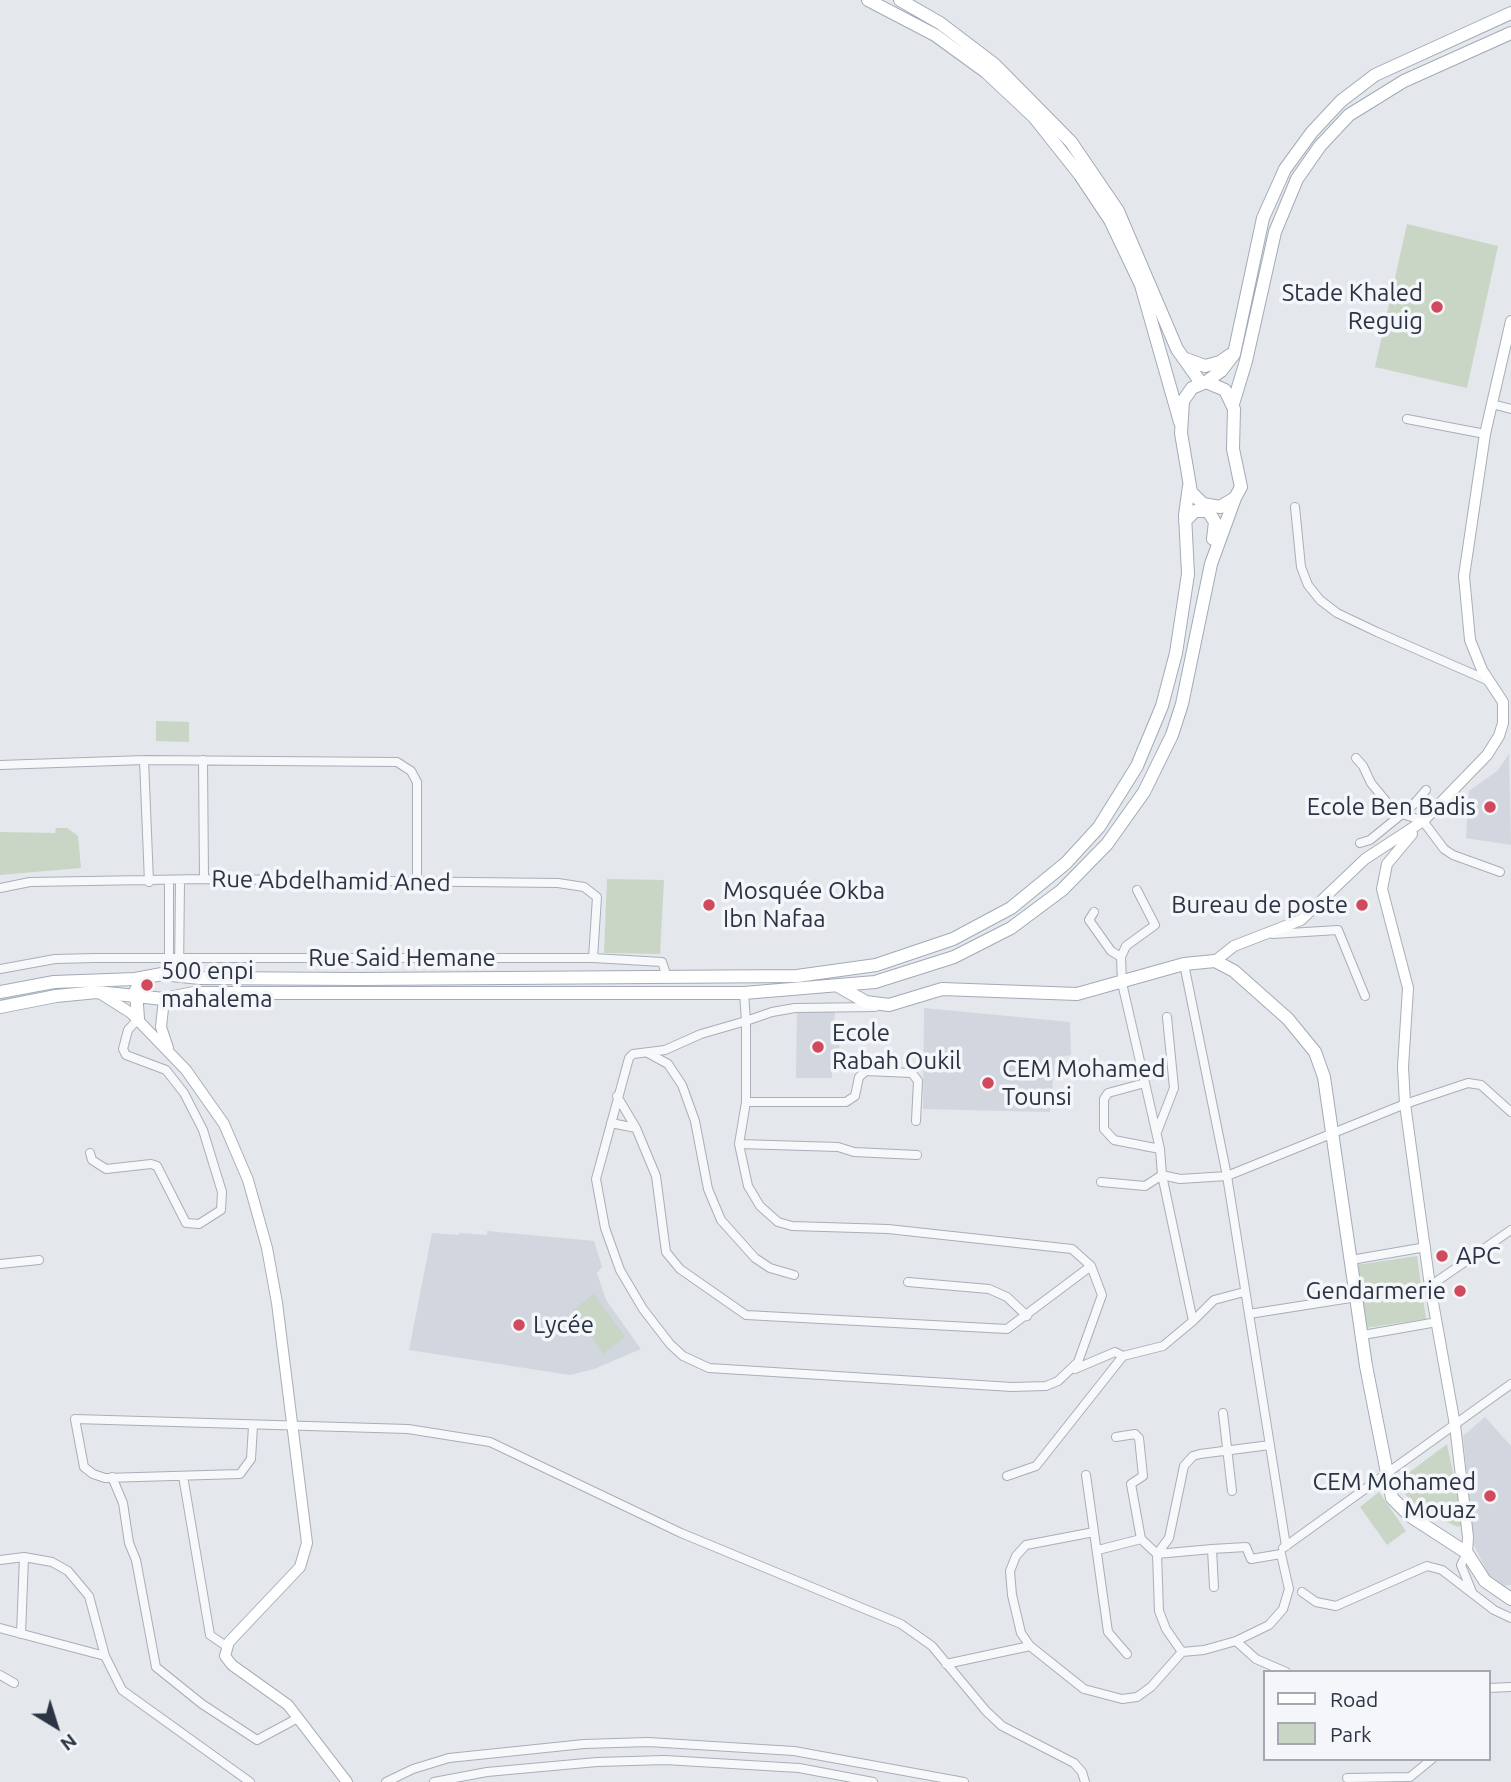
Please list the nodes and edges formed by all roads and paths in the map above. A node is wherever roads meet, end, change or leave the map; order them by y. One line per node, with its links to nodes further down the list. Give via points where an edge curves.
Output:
1 (868, 0): 5 (main road, via 952,47 1034,117 1105,211)
2 (900, 0): 5 (main road, via 976,49 1058,125 1118,211)
3 (1511, 13): 7 (main road, via 1375,75 1311,132 1285,169 1266,209)
4 (1511, 33): 10 (main road, via 1404,81 1349,115 1320,146 1293,188 1275,232)
5 (1154, 306): 8 (main road); 14 (main road)
6 (1511, 321): 11 (main road)
7 (1237, 346): 8 (main road, via 1213,365 1197,365); 9 (main road, via 1226,366)
8 (1183, 358): 9 (main road)
9 (1204, 383): 10 (main road, via 1220,386); 14 (main road, via 1186,396)
10 (1233, 404): 17 (main road, via 1233,449 1241,482)
11 (1492, 404): 12 (street); 15 (main road)
12 (1511, 409)
13 (1407, 419): 15 (street)
14 (1180, 422): 16 (main road)
15 (1485, 435): 21 (main road, via 1464,576 1468,631)
16 (1189, 486): 17 (main road, via 1198,501 1208,506 1220,507); 19 (main road)
17 (1235, 498): 20 (main road)
18 (1294, 507): 21 (street, via 1301,567 1320,600 1377,632)
19 (1185, 521): 20 (main road, via 1199,510 1214,518); 47 (main road, via 1188,574 1168,689 1142,756 1099,827 1049,880 989,921 906,957)
20 (1211, 564): 51 (main road, via 1191,674 1172,735 1144,792 1107,844 1062,890 1011,928 954,957)
21 (1489, 681): 28 (main road, via 1503,702 1499,736 1487,755)
22 (1356, 758): 27 (street, via 1387,804)
23 (144, 760): 24 (street); 25 (street); 34 (street)
24 (202, 760): 31 (street); 35 (street, via 389,760 407,767 417,782)
25 (0, 765)
26 (1426, 790): 27 (street)
27 (1402, 814): 28 (street); 29 (street)
28 (1423, 821): 30 (street, via 1453,855); 39 (main road, via 1365,859 1301,920); 71 (main road, via 1391,856 1382,880 1408,988)
29 (1360, 843)
30 (1500, 872)
31 (204, 879): 32 (street, Rue Abdelhamid Aned); 35 (street, Rue Abdelhamid Aned)
32 (180, 880): 33 (street, Rue Abdelhamid Aned); 41 (street)
33 (169, 881): 34 (street, Rue Abdelhamid Aned); 40 (street)
34 (149, 882): 36 (street, Rue Abdelhamid Aned, via 30,882)
35 (417, 883): 43 (street, Rue Abdelhamid Aned, via 584,887 597,897 598,904)
36 (0, 888)
37 (1136, 890): 42 (street, via 1155,925 1126,946)
38 (1094, 912): 42 (street, via 1088,920)
39 (1269, 934): 44 (main road, via 1234,946); 59 (street, via 1338,930)
40 (169, 957): 41 (street, Rue Said Hemane); 46 (street, Rue Said Hemane, via 55,959); 48 (street)
41 (179, 957): 43 (street, Rue Said Hemane); 48 (street)
42 (1121, 957): 52 (street)
43 (593, 958): 50 (street, Rue Said Hemane, via 662,962)
44 (1215, 961): 45 (main road); 77 (main road, via 1234,971 1288,1019 1315,1052)
45 (1184, 964): 52 (main road); 83 (street)
46 (0, 969)
47 (820, 975): 50 (main road); 53 (main road)
48 (178, 976): 49 (main road); 50 (main road); 58 (main road, via 187,988)
49 (141, 977): 54 (main road, via 54,982); 57 (main road)
50 (667, 977)
51 (875, 982): 53 (main road); 61 (main road, via 874,997)
52 (1122, 984): 61 (main road, via 1077,994 942,989); 68 (street)
53 (839, 986): 56 (main road); 61 (main road, via 866,1002)
54 (0, 992)
55 (97, 992): 57 (main road); 62 (main road); 64 (main road)
56 (744, 993): 58 (main road); 65 (street)
57 (137, 995): 60 (main road); 64 (main road)
58 (183, 995): 60 (main road)
59 (1365, 996)
60 (164, 999): 66 (main road, via 161,1027)
61 (885, 1005): 65 (street, via 795,1008)
62 (0, 1007)
63 (1167, 1017): 76 (street, via 1174,1088)
64 (138, 1019): 66 (main road); 80 (street, via 128,1030 123,1049 126,1055 166,1070 184,1093 203,1130 222,1192 221,1210 199,1224 186,1223 157,1166 106,1169 92,1160)
65 (746, 1021): 67 (street); 70 (street)
66 (169, 1051): 107 (main road, via 224,1124 248,1180 267,1248)
67 (648, 1053): 69 (street, via 629,1058); 91 (street, via 668,1064 682,1085 695,1121 708,1189 721,1220 755,1258 770,1269)
68 (1145, 1083): 76 (street); 79 (street, via 1108,1093 1104,1129 1114,1140)
69 (617, 1096): 74 (street); 75 (street)
70 (746, 1102): 73 (street, via 846,1102 855,1096 859,1077 866,1071 912,1073 918,1081); 78 (street)
71 (1405, 1104): 72 (street, via 1468,1083 1481,1085); 77 (street); 86 (main road)
72 (1511, 1112)
73 (916, 1121)
74 (611, 1123): 75 (street); 102 (street, via 596,1179 609,1239 620,1270 643,1309 670,1344 695,1363 723,1369 1012,1387 1046,1386)
75 (636, 1128): 97 (street, via 656,1176 666,1252 680,1269 738,1312 755,1317 998,1330)
76 (1157, 1132): 79 (street)
77 (1333, 1134): 83 (street); 88 (main road)
78 (739, 1144): 81 (street); 90 (street, via 753,1196 778,1222 1064,1247)
79 (1160, 1149): 82 (street)
80 (90, 1153)
81 (917, 1155)
82 (1162, 1175): 83 (street, via 1180,1179); 84 (street, via 1145,1186); 98 (street)
83 (1227, 1176): 94 (street)
84 (1101, 1182)
85 (1511, 1230): 93 (street)
86 (1426, 1247): 88 (street); 93 (main road)
87 (39, 1260): 89 (street)
88 (1351, 1260): 95 (main road)
89 (0, 1264)
90 (1091, 1266): 97 (street); 102 (street, via 1100,1283 1101,1302 1083,1352)
91 (794, 1275)
92 (908, 1282): 97 (street, via 989,1289 1007,1297)
93 (1430, 1286): 99 (main road)
94 (1244, 1292): 96 (street); 98 (street, via 1214,1300)
95 (1357, 1297): 96 (street); 100 (main road)
96 (1250, 1314): 109 (street)
97 (1027, 1316)
98 (1193, 1321): 101 (street, via 1163,1346)
99 (1437, 1322): 100 (street); 105 (main road)
100 (1363, 1335): 111 (main road)
101 (1123, 1356): 102 (street, via 1115,1352); 114 (street, via 1036,1465)
102 (1071, 1370)
103 (1511, 1384): 105 (street)
104 (1223, 1413): 110 (street)
105 (1455, 1425): 111 (street); 123 (main road)
106 (253, 1426): 107 (street); 113 (street, via 251,1459 240,1474); 115 (street, via 75,1419 84,1466 93,1474)
107 (292, 1427): 135 (main road, via 306,1552 294,1574); 140 (street, via 408,1429 490,1442 681,1533 894,1621 924,1640)
108 (1116, 1437): 118 (street, via 1135,1434 1139,1438 1143,1476 1131,1484)
109 (1270, 1446): 110 (street); 119 (street)
110 (1228, 1452): 116 (street); 124 (street, via 1187,1460 1169,1538)
111 (1386, 1474): 119 (street); 123 (main road, via 1392,1498 1402,1510)
112 (1086, 1475): 117 (street)
113 (183, 1476): 115 (street); 135 (street, via 210,1635)
114 (1007, 1476)
115 (112, 1478): 146 (street, via 123,1503 156,1667 257,1740)
116 (1232, 1491)
117 (1094, 1532): 121 (street); 136 (street, via 1026,1545 1016,1556 1010,1571 1012,1595 1021,1633)
118 (1141, 1539): 121 (street); 124 (street)
119 (1286, 1546): 122 (street)
120 (1212, 1549): 122 (street, via 1244,1547 1251,1559); 124 (street); 127 (street)
121 (1098, 1550): 138 (street, via 1108,1632)
122 (1280, 1553): 134 (street, via 1289,1589 1283,1609 1269,1625)
123 (1467, 1553): 129 (street, via 1461,1565); 130 (main road, via 1485,1581)
124 (1157, 1554): 137 (street, via 1159,1611)
125 (24, 1557): 126 (street); 133 (street); 139 (street, via 52,1562 79,1582 95,1611)
126 (0, 1560)
127 (1214, 1587)
128 (1302, 1592): 129 (street, via 1316,1602 1336,1606 1427,1566 1441,1570)
129 (1474, 1595): 131 (street)
130 (1511, 1599)
131 (1511, 1618)
132 (0, 1628): 133 (street)
133 (21, 1634): 139 (street)
134 (1236, 1641): 137 (street); 141 (street, via 1256,1660)
135 (226, 1646): 146 (main road, via 228,1661)
136 (1030, 1646): 137 (street, via 1084,1689 1122,1699 1137,1697 1151,1687); 140 (street)
137 (1182, 1652)
138 (1126, 1654)
139 (105, 1656): 149 (street, via 122,1690)
140 (946, 1664): 155 (street, via 1002,1726 1074,1763)
141 (1281, 1670)
142 (0, 1675): 143 (street)
143 (14, 1683)
144 (1511, 1687): 145 (street)
145 (1490, 1688)
146 (298, 1718): 150 (main road)
147 (1430, 1761): 148 (street, via 1410,1777)
148 (1348, 1778)
149 (250, 1782)
150 (348, 1782)
151 (386, 1782): 154 (street, via 449,1758 648,1742 794,1751)
152 (434, 1782): 153 (street, via 487,1772 665,1760 799,1768)
153 (873, 1782)
154 (964, 1782)
155 (1085, 1782)

